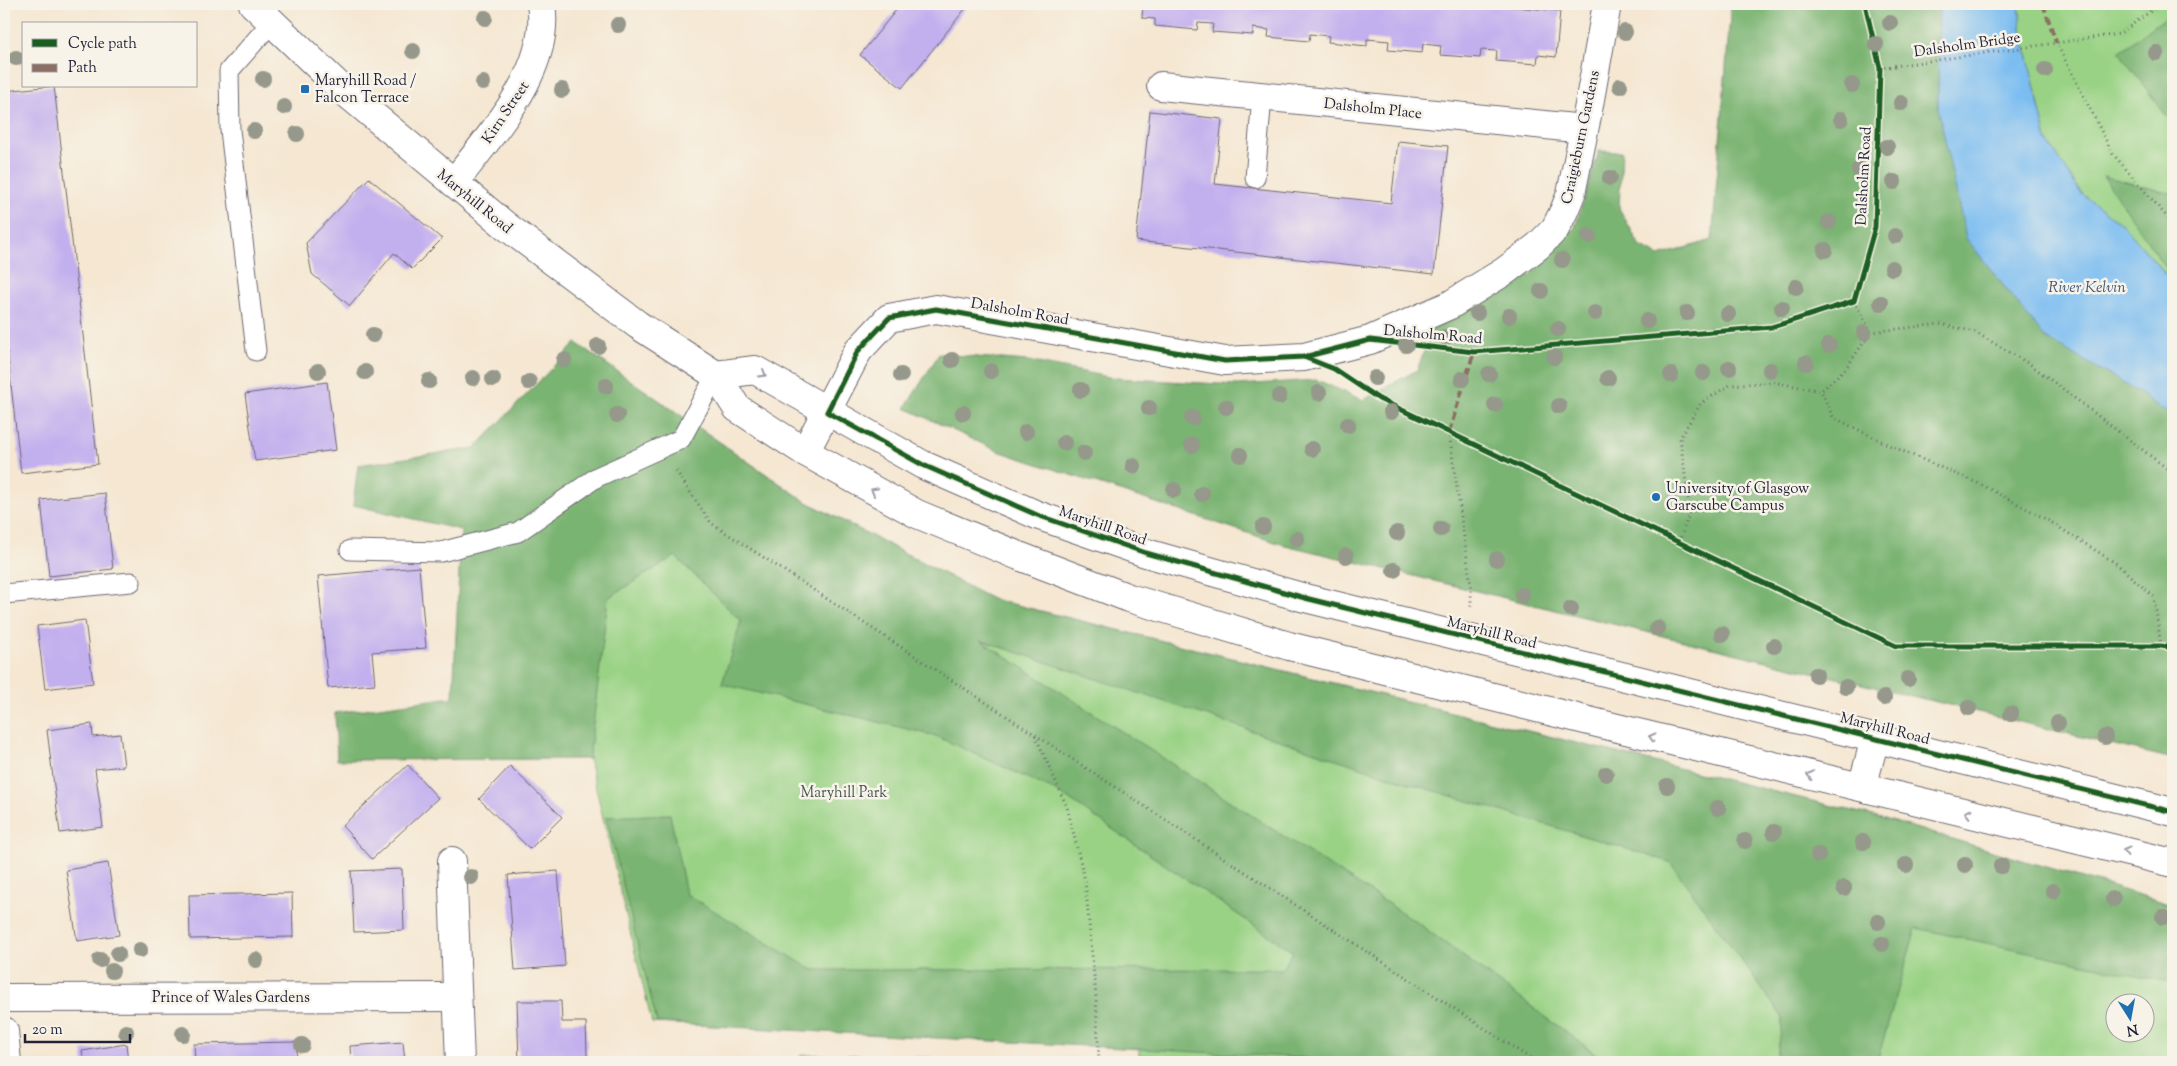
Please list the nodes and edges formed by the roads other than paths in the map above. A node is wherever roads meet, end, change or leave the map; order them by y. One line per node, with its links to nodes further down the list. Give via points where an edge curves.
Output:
1 (541, 4): 8 (main road, Kirn Street, via 542,36 536,61 525,84)
2 (1607, 4): 6 (main road, Craigieburn Gardens)
3 (262, 13): 8 (main road, Maryhill Road, via 344,91); 10 (lane, via 229,71 230,130)
4 (1161, 86): 5 (main road, Dalsholm Place)
5 (1262, 97): 6 (main road, Dalsholm Place); 7 (lane)
6 (1584, 129): 9 (main road, Craigieburn Gardens, via 1571,194 1555,229 1505,271)
7 (1255, 178)
8 (454, 183): 11 (main road, Maryhill Road, via 553,263 646,330)
9 (1450, 305): 12 (main road, Dalsholm Road, via 1370,340 1304,357 1225,361 936,309 890,318 858,351)
10 (256, 351)
11 (716, 375): 12 (main road, Maryhill Road, one-way to 12, via 755,370); 13 (main road, Maryhill Road, via 737,408); 14 (lane, via 681,439 597,477 518,532 441,552)
12 (827, 412): 13 (main road, Dalsholm Road); 17 (main road, Maryhill Road, via 923,464 1037,515 1146,553 1305,598)
13 (805, 452): 18 (main road, Maryhill Road, one-way to 13, via 1299,649 1129,598 917,514)
14 (350, 550)
15 (132, 582): 16 (lane)
16 (4, 594)
17 (1875, 739): 18 (main road); 19 (main road, Maryhill Road)
18 (1862, 787): 21 (main road, Maryhill Road, one-way to 18)
19 (2173, 812)
20 (452, 861): 22 (main road)
21 (2173, 863)
22 (457, 997): 23 (main road, Prince of Wales Gardens); 26 (main road)
23 (4, 998)
24 (4, 1031): 25 (main road)
25 (7, 1062)
26 (460, 1062)

